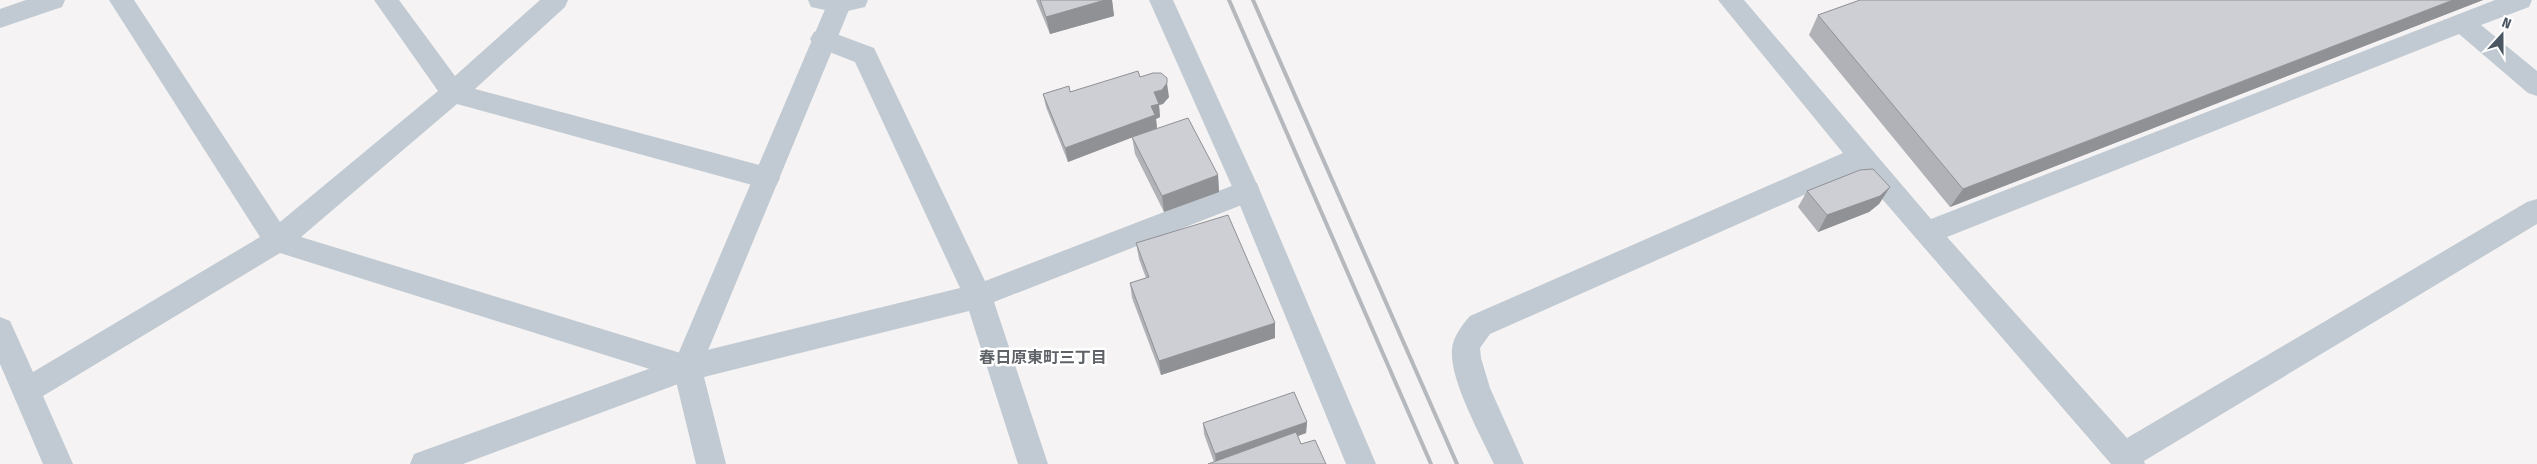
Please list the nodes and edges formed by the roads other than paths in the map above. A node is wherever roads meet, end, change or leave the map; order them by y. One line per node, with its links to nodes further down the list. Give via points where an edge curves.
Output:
1 (53, 0): 9 (street)
2 (121, 0): 19 (street)
3 (386, 0): 13 (street)
4 (556, 0): 13 (street)
5 (1161, 0): 16 (street)
6 (1730, 0): 14 (street)
7 (2520, 0): 10 (street)
8 (839, 1): 11 (street)
9 (0, 19)
10 (2462, 23): 12 (street); 18 (street)
11 (823, 38): 15 (street); 20 (street, via 865,55)
12 (2537, 86)
13 (453, 93): 15 (street); 19 (street)
14 (1862, 157): 18 (street); 30 (street, via 1480,325 1470,336 1465,349 1472,384)
15 (767, 178): 22 (street)
16 (1247, 191): 20 (street); 29 (street)
17 (2537, 210): 24 (street)
18 (1926, 233): 24 (street)
19 (277, 241): 22 (street); 23 (street)
20 (978, 296): 22 (street); 28 (street)
21 (0, 330): 23 (street)
22 (687, 368): 26 (street); 27 (street)
23 (26, 391): 25 (street)
24 (2127, 460)
25 (58, 464)
26 (425, 464)
27 (711, 464)
28 (1033, 464)
29 (1361, 464)
30 (1509, 464)

